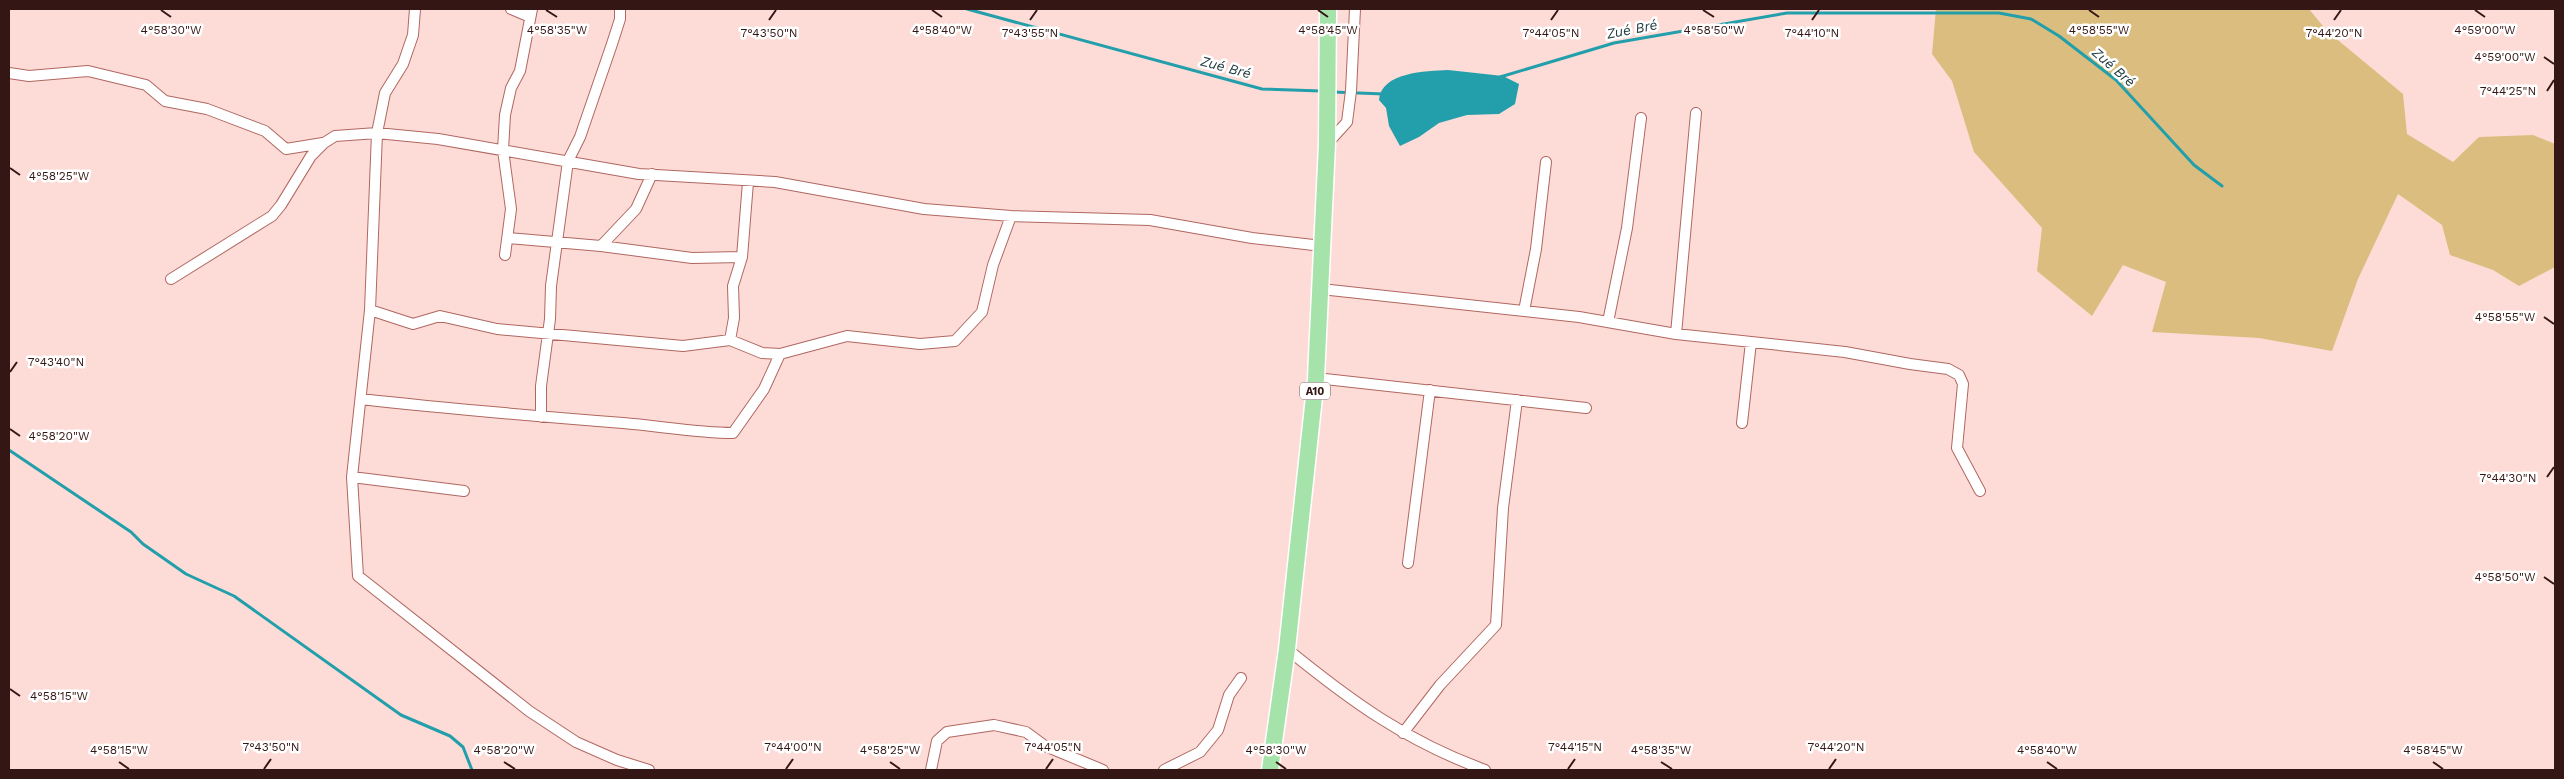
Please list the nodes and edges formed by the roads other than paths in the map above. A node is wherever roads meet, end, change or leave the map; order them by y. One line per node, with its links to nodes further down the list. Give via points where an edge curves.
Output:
1 (415, 9): 10 (street, via 413,35 403,64 384,93)
2 (511, 9): 6 (street)
3 (620, 9): 14 (street, via 612,44 580,137)
4 (1328, 9): 12 (main road, A10)
5 (1355, 9): 12 (street, via 1351,91 1346,122)
6 (531, 13): 13 (street, via 520,71 511,88 504,115)
7 (9, 74): 11 (street, via 29,76 88,71 146,85 166,101 207,109 265,131 286,149)
8 (1696, 113): 31 (street)
9 (1641, 118): 29 (street, via 1627,228)
10 (377, 133): 11 (street, via 335,136); 13 (street); 27 (street)
11 (324, 143): 25 (street, via 311,156 272,216)
12 (1327, 144): 22 (main road, A10)
13 (503, 150): 14 (street); 19 (street, via 511,209)
14 (568, 161): 16 (street); 20 (street)
15 (1546, 162): 28 (street, via 1536,249)
16 (652, 174): 17 (street); 21 (street, via 636,209)
17 (748, 182): 18 (street, via 775,182 924,209); 24 (street)
18 (1011, 216): 22 (street, via 1150,220 1252,238); 34 (street, via 993,264 982,312 955,341 920,344 847,336)
19 (508, 238): 20 (street); 23 (street)
20 (557, 243): 21 (street); 30 (street)
21 (601, 246): 24 (street, via 692,258)
22 (1322, 246): 26 (main road, A10)
23 (505, 255)
24 (742, 257): 32 (street, via 733,286 734,318)
25 (171, 279)
26 (1321, 290): 28 (street); 35 (main road, A10)
27 (370, 310): 30 (street, via 413,324 440,316 497,328); 37 (street)
28 (1524, 312): 29 (street)
29 (1608, 322): 31 (street)
30 (548, 333): 32 (street, via 682,346); 40 (street, via 541,386)
31 (1676, 334): 33 (street)
32 (730, 340): 34 (street, via 762,353)
33 (1751, 342): 41 (street); 44 (street, via 1845,352 1948,369 1959,375 1963,384 1957,448)
34 (780, 354): 40 (street, via 764,389 733,433)
35 (1316, 378): 36 (street); 46 (main road, A10)
36 (1430, 390): 38 (street); 45 (street)
37 (360, 400): 40 (street); 42 (street)
38 (1517, 400): 39 (street); 48 (street, via 1503,508 1496,625 1440,685)
39 (1586, 408)
40 (541, 417)
41 (1742, 423)
42 (352, 477): 43 (street); 49 (street, via 358,576 529,711 576,742)
43 (464, 491)
44 (1980, 491)
45 (1408, 563)
46 (1287, 649): 48 (street, via 1343,695); 53 (main road, A10)
47 (1242, 678): 52 (street, via 1229,695 1218,730 1200,752)
48 (1403, 733): 54 (street, via 1444,755)
49 (649, 770)
50 (931, 770): 51 (street, via 937,741 947,732 994,725 1026,732 1045,746)
51 (1103, 770)
52 (1164, 770)
53 (1270, 770)
54 (1485, 770)

